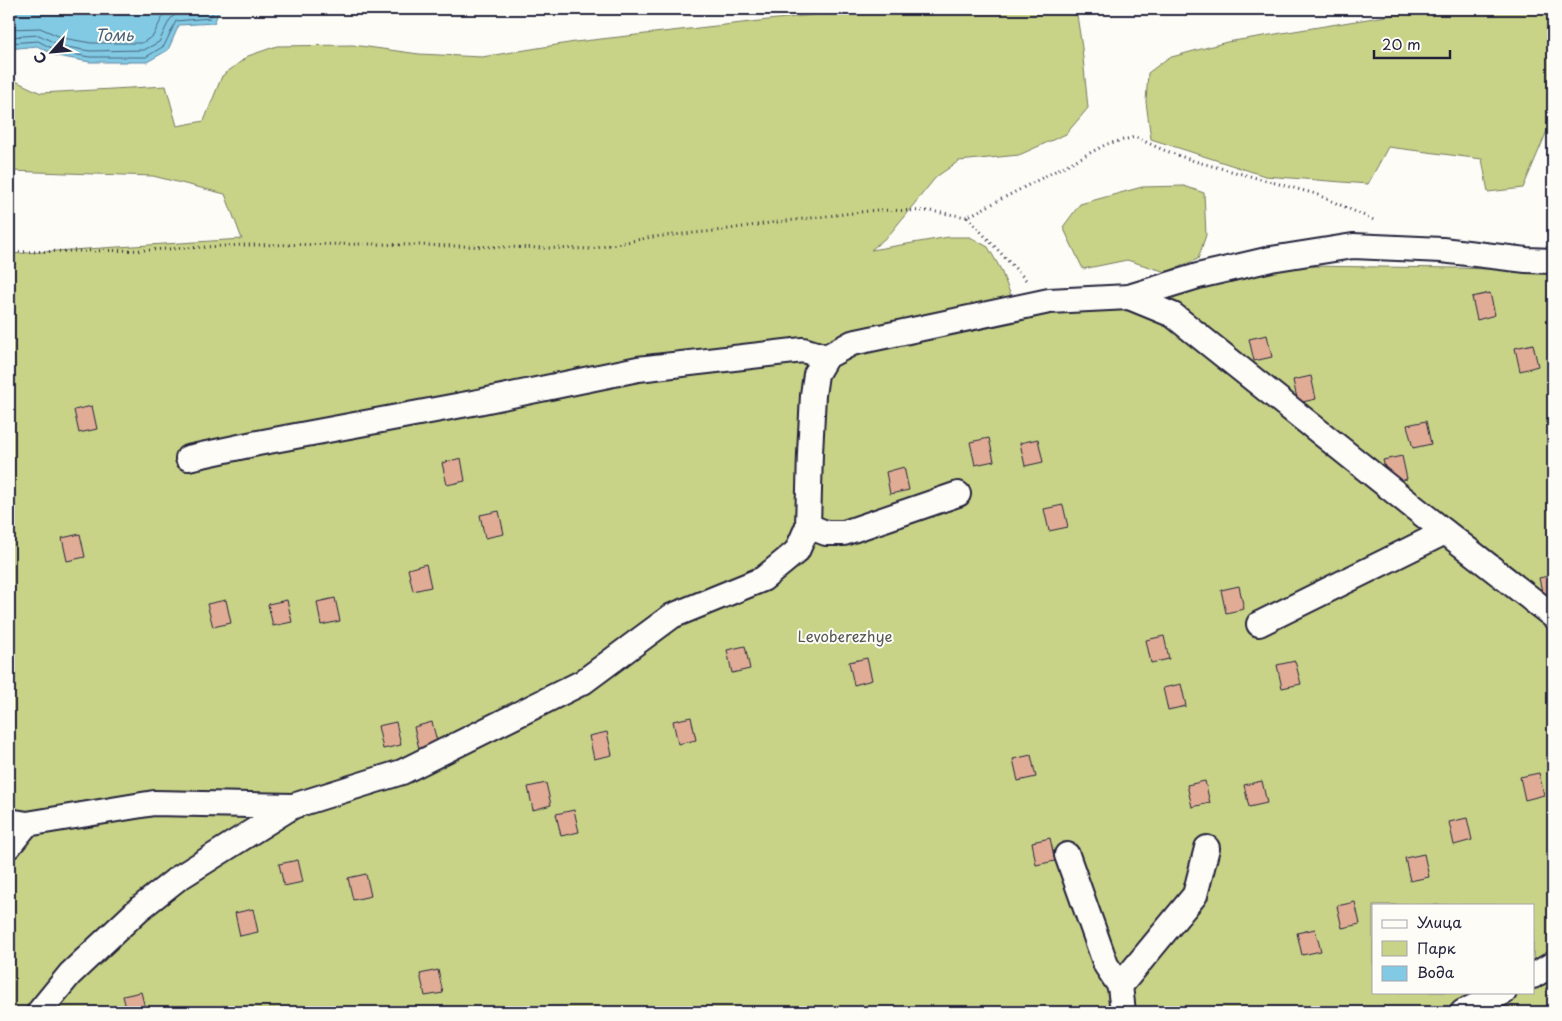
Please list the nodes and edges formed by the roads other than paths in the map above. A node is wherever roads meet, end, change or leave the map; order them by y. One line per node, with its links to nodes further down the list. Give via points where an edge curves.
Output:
1 (1553, 262): 2 (street, via 1442,250 1354,246 1198,276)
2 (1129, 297): 3 (street, via 1049,301 852,343); 7 (street, via 1173,315)
3 (826, 357): 4 (street, via 803,350 638,369); 6 (street, via 816,374 813,395)
4 (188, 458)
5 (958, 494): 6 (street, via 844,533 826,533)
6 (808, 526): 10 (street, via 797,551 763,579 672,616 583,682 402,772)
7 (1445, 532): 8 (street); 9 (street)
8 (1553, 616)
9 (1259, 624)
10 (293, 806): 11 (street, via 154,803); 19 (street, via 177,879 70,974)
11 (18, 822): 12 (street)
12 (9, 846)
13 (1207, 848): 17 (street, via 1195,895)
14 (1068, 855): 17 (street, via 1106,965)
15 (1553, 964): 16 (street)
16 (1534, 975)
17 (1120, 986): 20 (street)
18 (1496, 1002): 21 (street)
19 (39, 1012)
20 (1123, 1012)
21 (1463, 1012)

